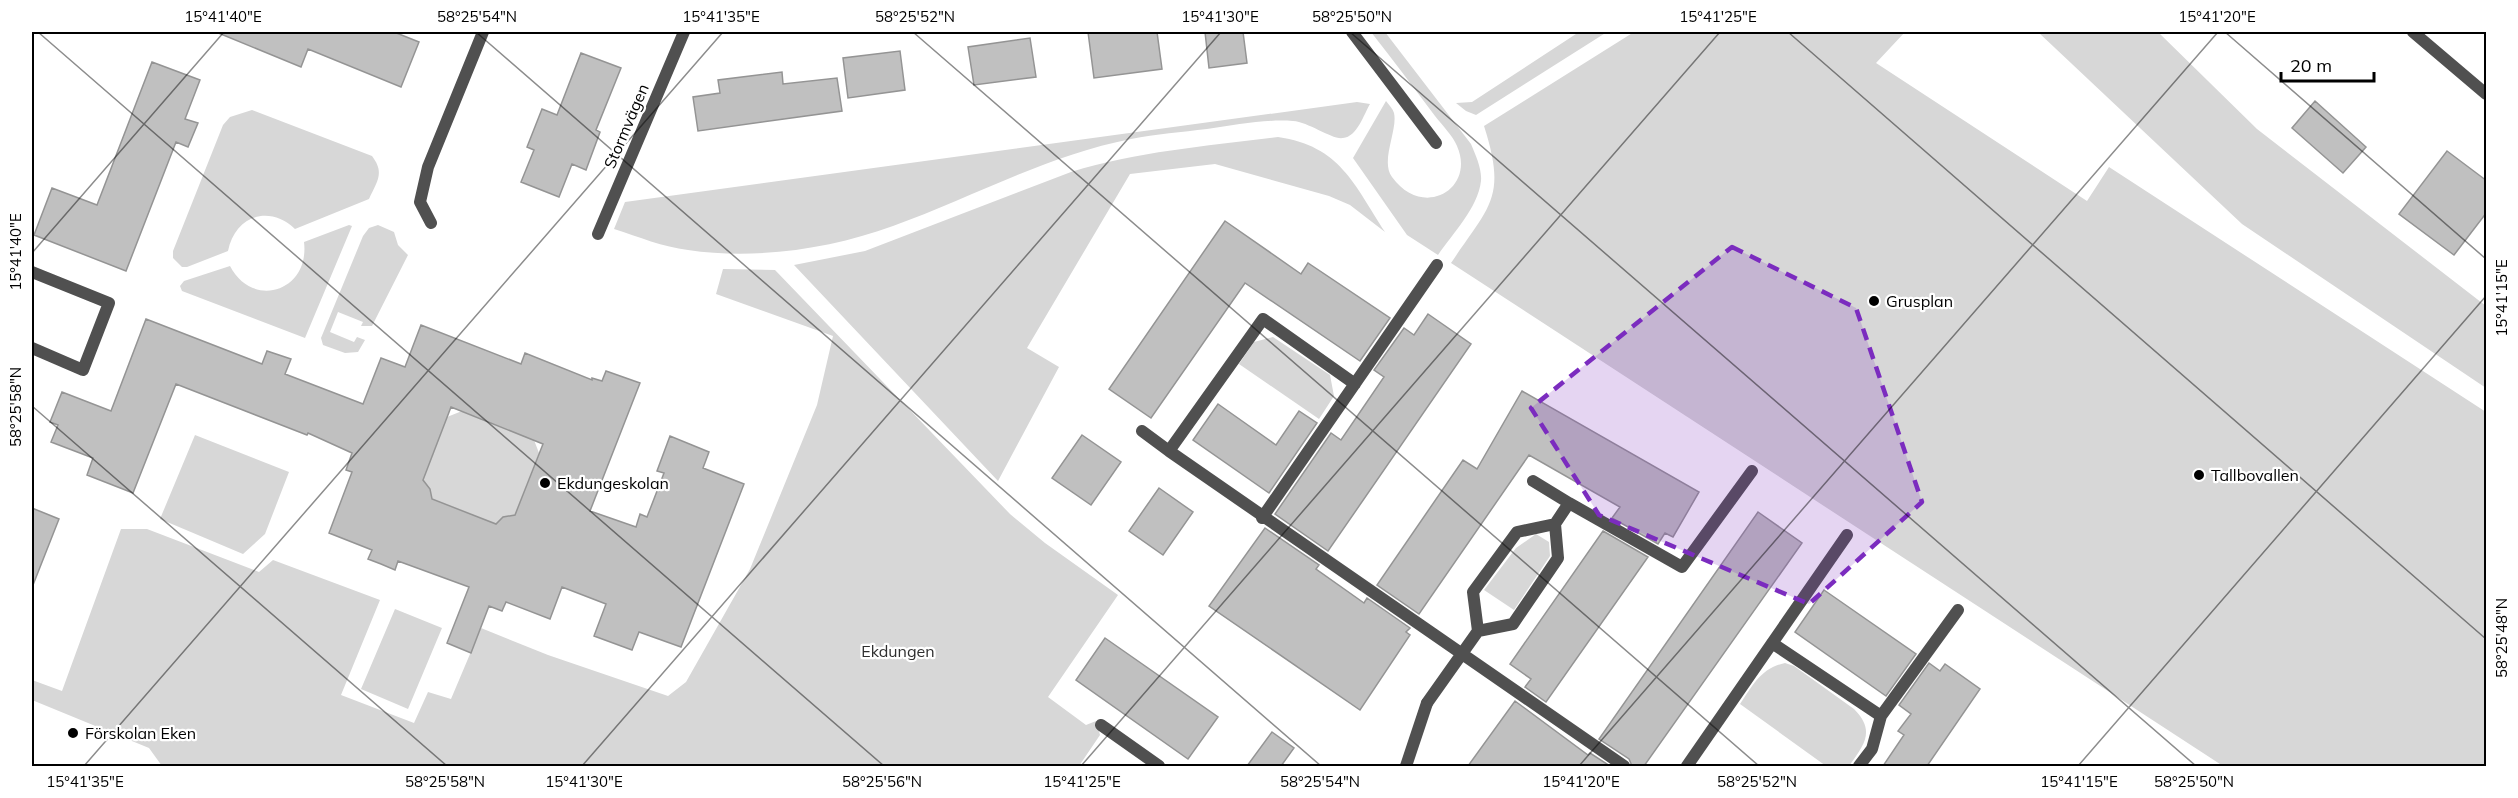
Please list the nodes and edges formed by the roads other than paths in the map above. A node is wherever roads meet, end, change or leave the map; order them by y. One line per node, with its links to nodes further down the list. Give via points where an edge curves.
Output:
1 (483, 32): 7 (street, via 428,167 420,202)
2 (684, 32): 8 (street, Stormvägen)
3 (1352, 32): 6 (street)
4 (2413, 32): 5 (street)
5 (2487, 94)
6 (1436, 144)
7 (431, 223)
8 (598, 234)
9 (1437, 266): 12 (street)
10 (32, 272): 11 (street, via 109,303 83,370)
11 (32, 348)
12 (1355, 384): 14 (street, via 1263,320); 18 (street)
13 (1142, 432): 14 (street)
14 (1170, 451): 18 (street)
15 (1752, 471): 17 (street, via 1682,567)
16 (1533, 481): 17 (street)
17 (1569, 503): 19 (street)
18 (1262, 518): 24 (street)
19 (1555, 524): 22 (street, via 1558,558 1513,624); 22 (street, via 1517,532 1473,592)
20 (1847, 535): 23 (street)
21 (1958, 609): 25 (street)
22 (1478, 631): 24 (street)
23 (1772, 643): 25 (street); 30 (street)
24 (1462, 655): 28 (street, via 1427,703); 29 (street)
25 (1881, 716): 31 (street, via 1872,749)
26 (1101, 725): 27 (street)
27 (1159, 766)
28 (1407, 766)
29 (1624, 766)
30 (1687, 766)
31 (1859, 766)

